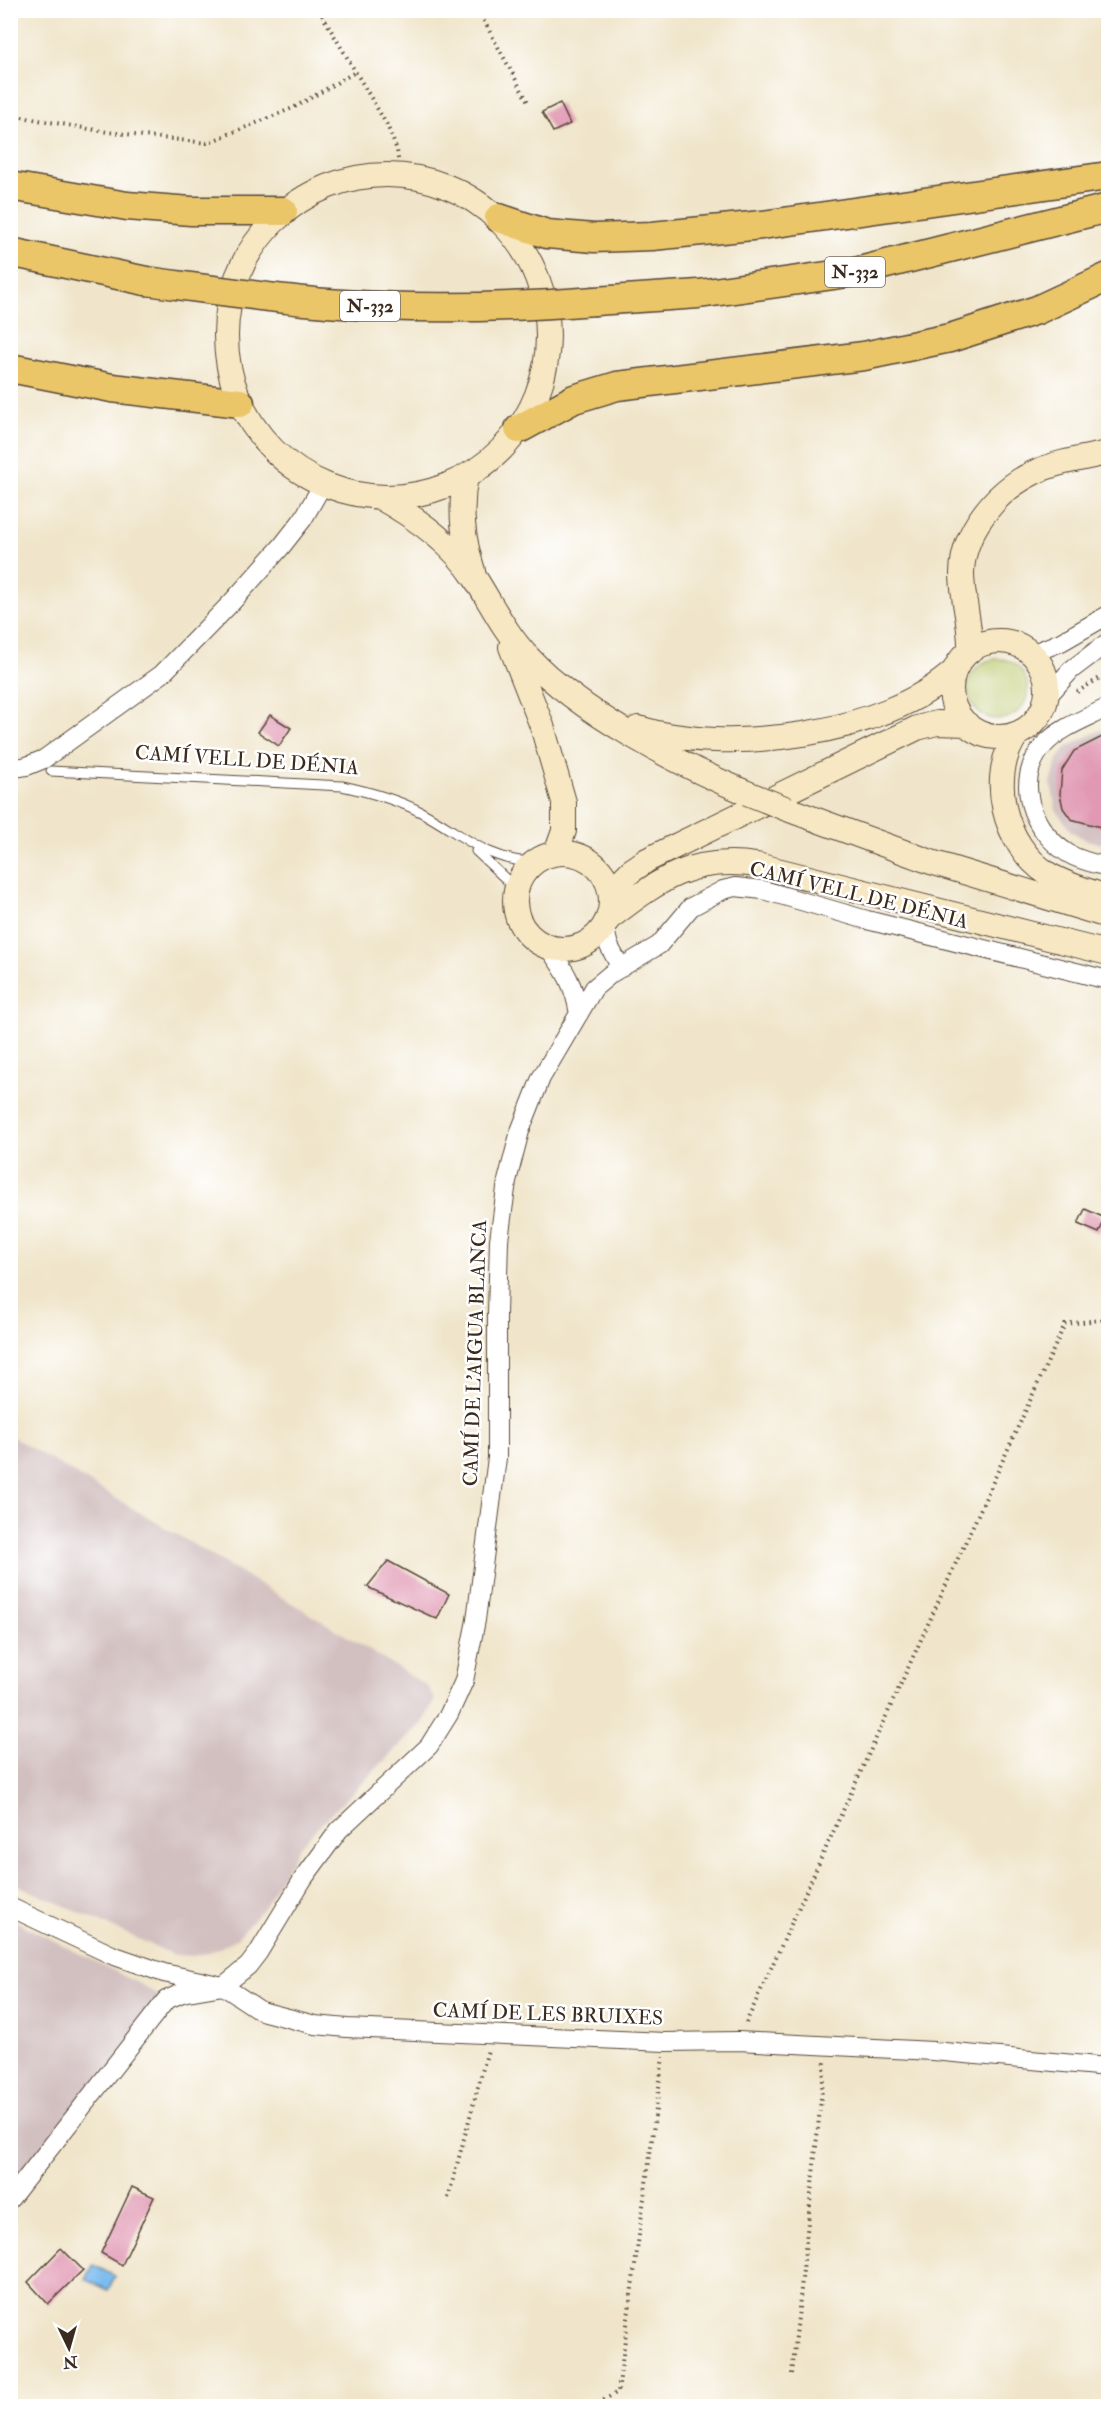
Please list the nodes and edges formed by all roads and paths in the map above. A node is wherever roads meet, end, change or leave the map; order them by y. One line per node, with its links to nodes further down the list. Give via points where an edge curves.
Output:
1 (319, 10): 3 (path)
2 (478, 10): 4 (path)
3 (357, 71): 5 (path, via 293,108 207,143 107,132); 6 (path, via 387,125 397,150)
4 (529, 104)
5 (10, 115)
6 (400, 174): 10 (main road, via 338,182 309,194); 11 (main road, via 436,182 469,196)
7 (1108, 176): 11 (highway, via 762,225 652,236 594,238 548,234)
8 (10, 186): 10 (highway, via 127,206)
9 (1108, 208): 12 (highway, N-332, bridge, via 855,272 699,294 491,307 378,306 267,297 146,281)
10 (284, 211): 15 (main road, via 245,258 226,315 228,364)
11 (499, 218): 16 (main road, via 527,254 544,297 548,332 540,388)
12 (10, 252)
13 (1108, 277): 16 (highway, via 1037,310 950,338 864,356 617,386 574,399)
14 (10, 368): 15 (highway, via 112,388)
15 (240, 403): 19 (main road, via 261,436 289,464)
16 (519, 429): 18 (main road, via 504,447)
17 (1108, 453): 22 (main road, via 1034,473 989,507 968,541 963,560)
18 (466, 476): 20 (main road, via 424,493); 21 (main road, via 462,519)
19 (323, 484): 20 (main road); 36 (street, via 281,547 162,674 44,759)
20 (379, 497): 21 (main road, via 434,534)
21 (474, 576): 23 (main road)
22 (966, 604): 25 (main road, via 986,632); 27 (main road)
23 (494, 609): 32 (main road, via 528,657 556,683); 39 (main road, via 519,663 557,773 566,818)
24 (1108, 615): 28 (street)
25 (1003, 641): 27 (main road); 28 (main road)
26 (1108, 642): 30 (street, via 1071,670)
27 (970, 650): 29 (main road)
28 (1031, 654): 30 (main road, via 1044,674)
29 (953, 680): 32 (main road, via 944,679 882,712 793,735 695,739 646,731); 33 (main road, via 956,711); 34 (main road, via 936,712)
30 (1046, 698): 35 (main road, via 1036,720)
31 (1108, 707): 43 (street, via 1060,732 1046,744 1038,754 1028,787 1030,806 1039,826 1053,842 1070,855)
32 (608, 719): 47 (main road, bridge, via 690,766 787,809 931,862)
33 (967, 724): 34 (main road, via 937,723); 35 (main road, via 988,736)
34 (917, 728): 40 (main road)
35 (1018, 733): 46 (main road, via 1007,750 1002,776 1007,816 1015,838 1025,854 1048,874)
36 (10, 769)
37 (51, 771): 38 (lane, CAMÍ VELL DE DÉNIA, via 342,786 402,803)
38 (464, 839): 41 (lane, CAMÍ VELL DE DÉNIA, via 507,859); 45 (lane, CAMÍ VELL DE DÉNIA, via 508,881)
39 (556, 853): 41 (main road); 42 (main road, via 579,855)
40 (647, 860): 42 (main road); 44 (main road)
41 (534, 862): 45 (main road)
42 (597, 867): 44 (main road)
43 (1108, 867)
44 (610, 892): 48 (main road)
45 (515, 894): 49 (main road, via 522,926)
46 (1108, 897)
47 (1108, 916)
48 (606, 922): 49 (main road, via 585,943 560,949); 50 (main road, via 641,892 665,878 701,865 735,862); 51 (street, via 609,946)
49 (547, 946): 52 (street)
50 (1108, 953)
51 (621, 968): 53 (street, CAMÍ VELL DE DÉNIA, via 659,945 691,907 735,887 763,890); 54 (street, CAMÍ VELL DE DÉNIA)
52 (566, 970): 54 (street, via 579,982); 55 (street)
53 (1108, 980)
54 (594, 988): 55 (street, CAMÍ DE L’AIGUA BLANCA)
55 (579, 1014): 58 (street, CAMÍ DE L’AIGUA BLANCA, via 541,1078 520,1131 507,1181 499,1240 497,1458 464,1682 429,1746 339,1830 303,1879 258,1953)
56 (1108, 1319): 60 (path, via 1065,1324)
57 (10, 1907): 58 (street, CAMÍ DE LES BRUIXES, via 112,1955 164,1973)
58 (223, 1986): 59 (street, CAMÍ DE LES BRUIXES, via 261,2011 315,2025); 65 (street, via 166,2000)
59 (492, 2034): 61 (street, CAMÍ DE LES BRUIXES); 64 (path)
60 (738, 2041): 61 (street, CAMÍ DE LES BRUIXES); 62 (street, CAMÍ DE LES BRUIXES)
61 (665, 2042): 67 (path, via 618,2392)
62 (827, 2046): 63 (street, CAMÍ DE LES BRUIXES); 66 (path)
63 (1108, 2067)
64 (448, 2198)
65 (10, 2199)
66 (792, 2374)
67 (593, 2406)

